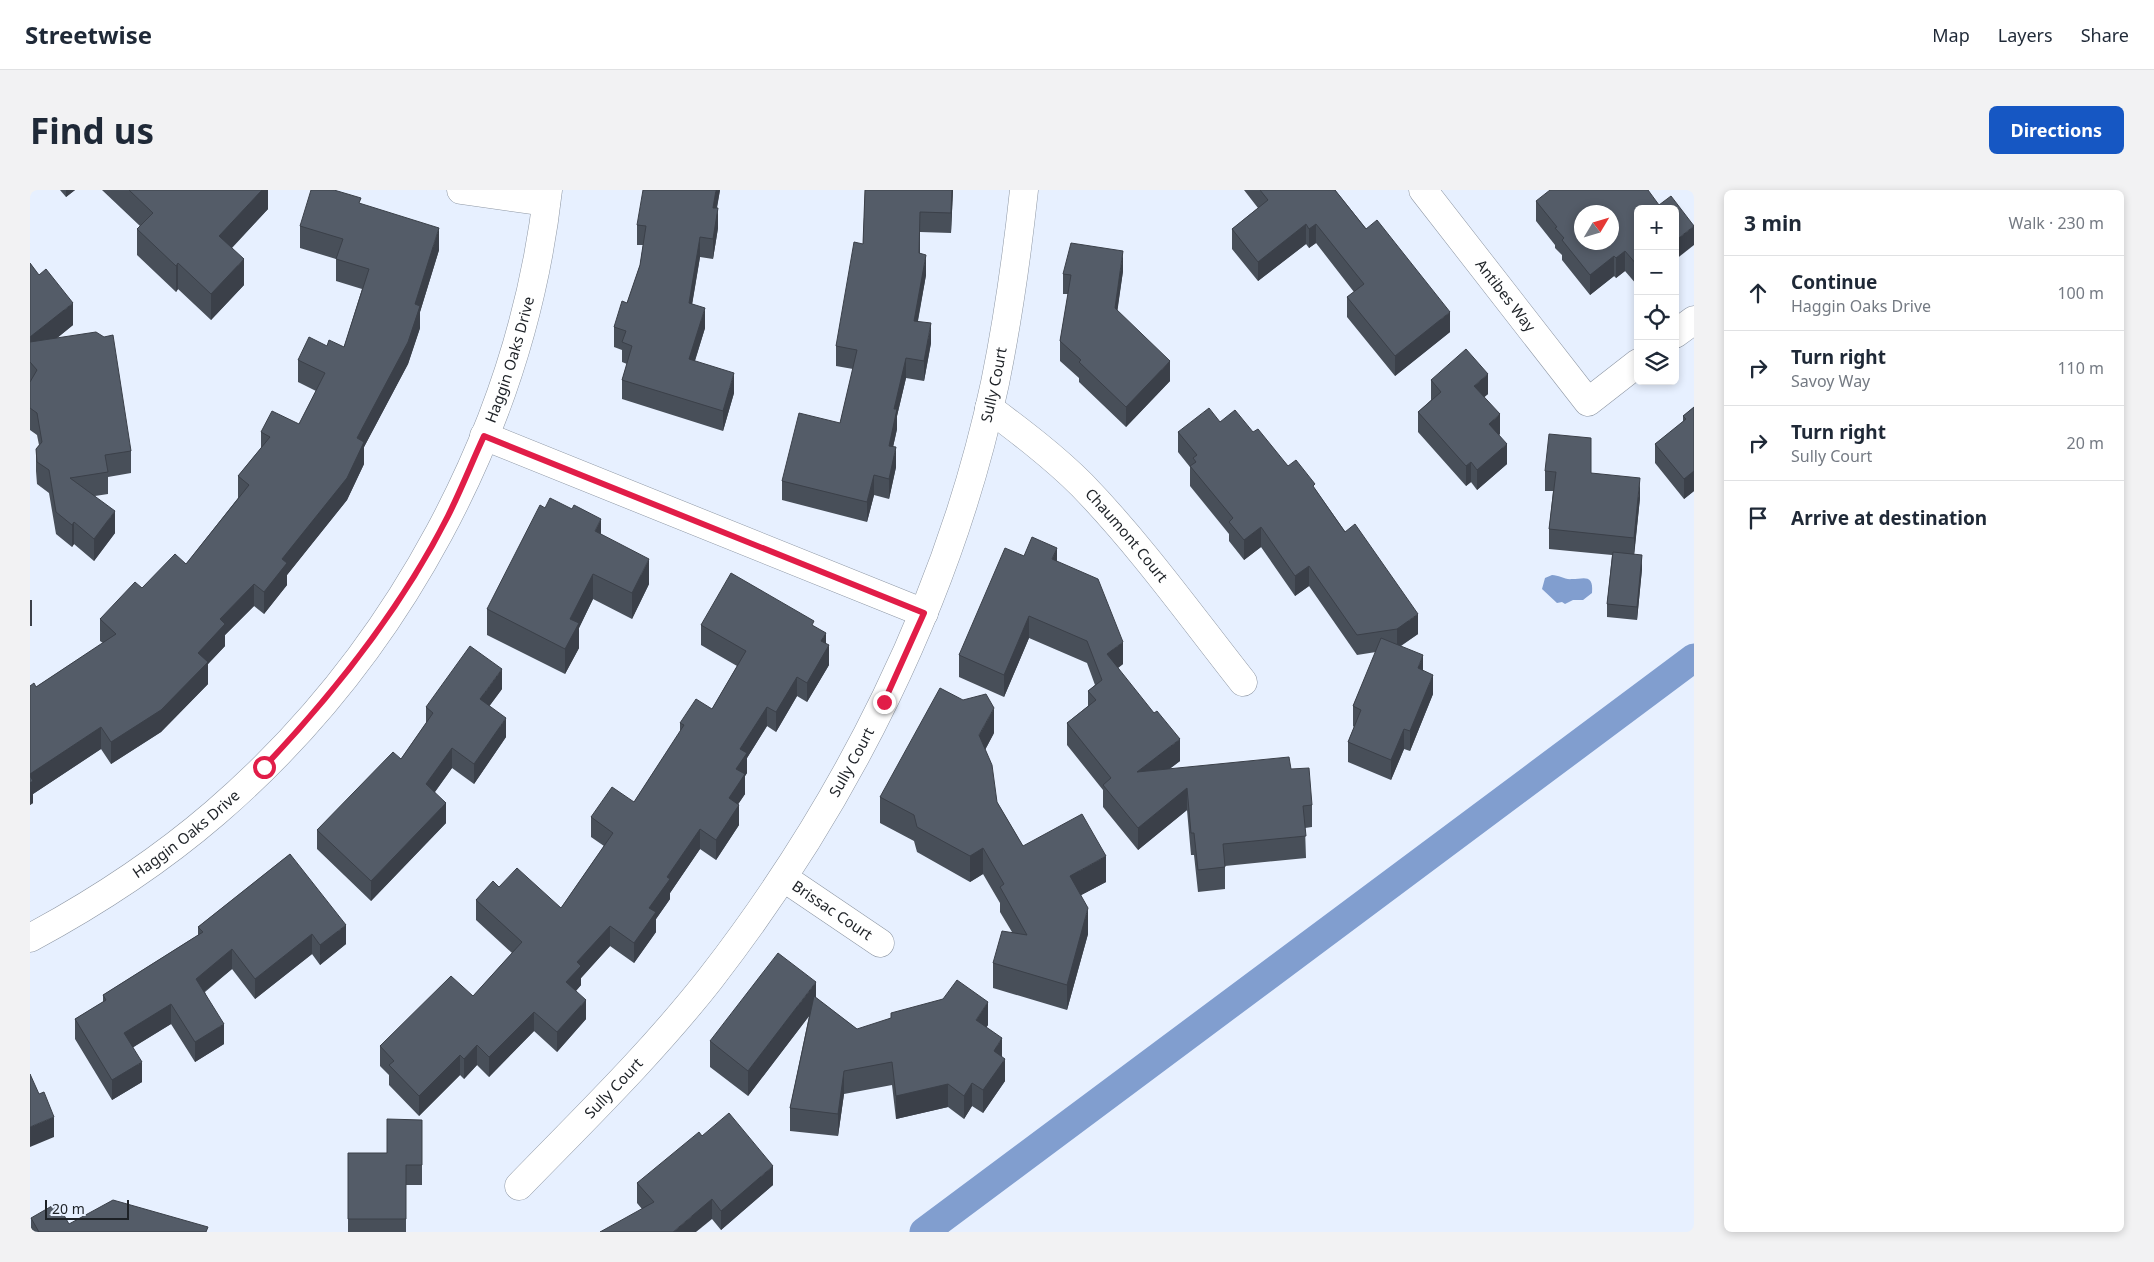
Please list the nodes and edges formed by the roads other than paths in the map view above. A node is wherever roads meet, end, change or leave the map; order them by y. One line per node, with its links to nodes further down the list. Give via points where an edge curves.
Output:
1 (461, 190): 4 (street)
2 (1024, 190): 8 (street, Sully Court, via 1013,282)
3 (1423, 190): 7 (street, Antibes Way, via 1588,402)
4 (547, 196): 9 (street, Haggin Oaks Drive, via 534,272 513,355)
5 (1694, 320): 6 (street)
6 (1679, 331)
7 (1634, 366)
8 (989, 408): 10 (street, Sully Court, via 966,493); 11 (street, Chaumont Court, via 1081,484 1107,512)
9 (484, 436): 10 (street); 13 (street, Haggin Oaks Drive, via 448,516 414,576 367,648 313,715 264,767 147,866 75,914)
10 (924, 613): 12 (street, Sully Court, via 884,702 837,792)
11 (1243, 682)
12 (784, 878): 14 (street, Brissac Court); 15 (street, Sully Court, via 703,988 642,1058)
13 (30, 938)
14 (880, 943)
15 (519, 1186)

